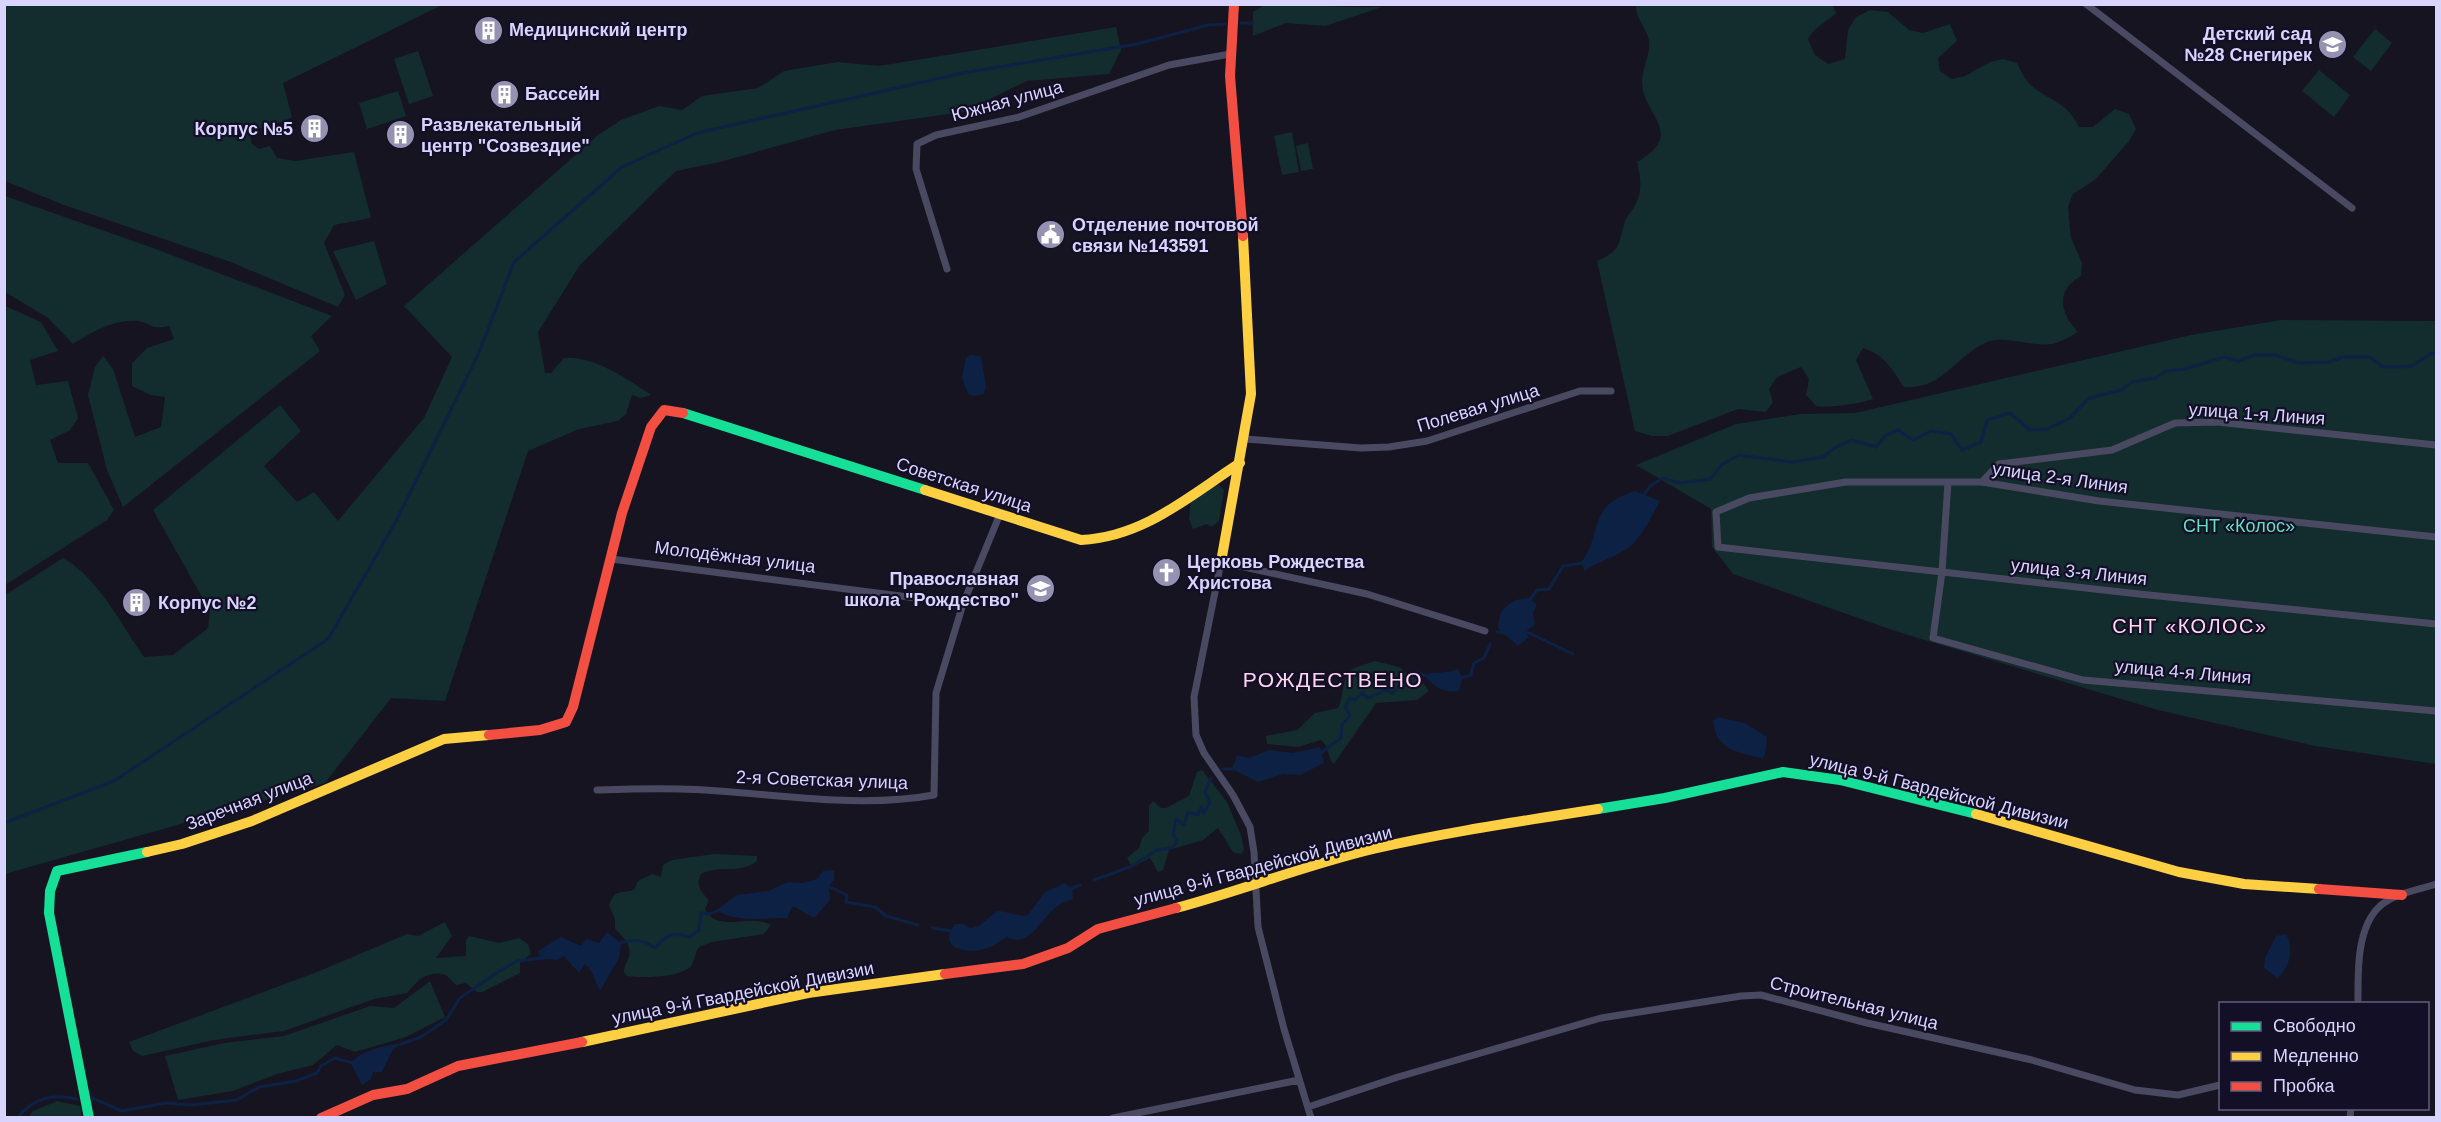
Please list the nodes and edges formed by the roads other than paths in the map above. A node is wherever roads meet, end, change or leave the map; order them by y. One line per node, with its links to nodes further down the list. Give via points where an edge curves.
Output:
1 (1234, 4): 3 (street)
2 (2086, 4): 4 (street)
3 (1230, 54): 5 (street, Южная улица, via 1169,65 1019,117 936,135 917,144 916,169); 7 (street, via 1250,352 1251,394)
4 (2352, 208)
5 (946, 269)
6 (1611, 391): 7 (street, Полевая улица, via 1580,391 1427,441 1389,447)
7 (1245, 440): 9 (street)
8 (2436, 445): 11 (street, улица 1-я Линия, via 2217,422 2175,423 2112,450 1999,464)
9 (1240, 463): 12 (street, Советская улица, via 1153,519 1110,539 1082,540); 16 (street)
10 (1948, 482): 11 (street, улица 2-я Линия); 14 (street, улица 2-я Линия, via 1846,482 1749,498 1716,512); 17 (street)
11 (1982, 482): 13 (street, улица 2-я Линия, via 2099,501)
12 (1000, 514): 15 (street, Советская улица, via 692,415 664,410 648,436); 18 (street, 2-я Советская улица)
13 (2436, 537)
14 (1718, 547): 17 (street, улица 3-я Линия)
15 (611, 559): 18 (street, Молодёжная улица); 30 (street, Заречная улица, via 566,722 540,730 444,739 252,821 182,844 57,871 50,891 49,913)
16 (1221, 562): 20 (street, via 1367,594); 23 (street, via 1193,712 1196,735 1204,753 1250,826)
17 (1942, 572): 19 (street, улица 3-я Линия); 21 (street, улица 4-я Линия, via 1933,638 2083,680)
18 (963, 604): 22 (street, 2-я Советская улица, via 936,693 934,795 877,800 680,789)
19 (2436, 624)
20 (1485, 631)
21 (2436, 711)
22 (597, 790)
23 (1255, 884): 25 (street, улица 9-й Гвардейской Дивизии, via 1374,849 1665,798 1783,772 1840,780 2010,822 2179,872 2244,884); 27 (street, via 1258,927 1267,968); 31 (street, улица 9-й Гвардейской Дивизии, via 1098,929 1068,948 1023,964 808,993 546,1050 485,1059 407,1089 373,1095)
24 (2436, 884): 25 (street)
25 (2402, 895): 26 (street, via 2380,906 2363,933)
26 (2358, 1002)
27 (1299, 1080): 29 (street); 32 (street)
28 (2219, 1085): 29 (street, Строительная улица, via 2178,1095 2135,1090 2032,1060 1761,996 1742,996 1599,1018)
29 (1308, 1107): 33 (street)
30 (88, 1118)
31 (321, 1118)
32 (1113, 1118)
33 (1311, 1118)

